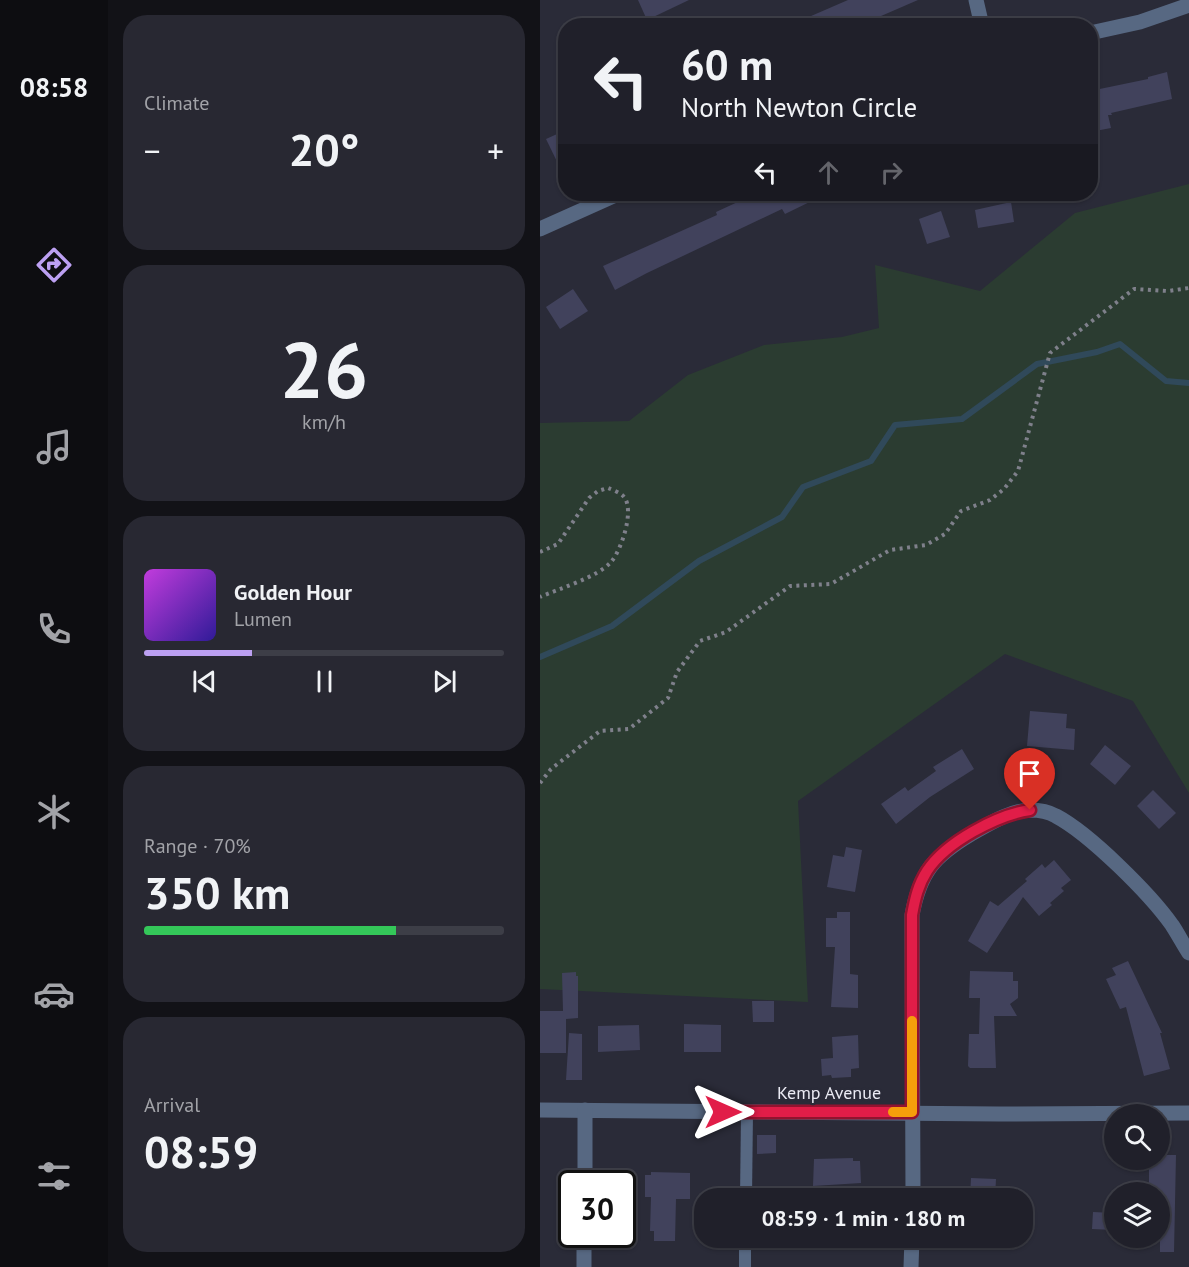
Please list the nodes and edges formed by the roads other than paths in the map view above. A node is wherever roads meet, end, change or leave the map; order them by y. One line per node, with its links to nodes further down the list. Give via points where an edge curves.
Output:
1 (976, 0): 3 (street)
2 (1189, 5): 4 (street)
3 (980, 18)
4 (1098, 31)
5 (603, 201): 6 (street)
6 (540, 230)
7 (1189, 952): 11 (street, via 1129,876 1055,815 1030,810 1014,813 957,842 927,870 917,890 912,915)
8 (540, 1110): 9 (street, Kemp Avenue)
9 (585, 1110): 10 (street, Kemp Avenue); 13 (street)
10 (747, 1112): 11 (street, Kemp Avenue); 14 (lane)
11 (912, 1112): 12 (street, Kemp Avenue); 15 (street)
12 (1189, 1113)
13 (585, 1170)
14 (746, 1188)
15 (912, 1188)
16 (584, 1248): 19 (street)
17 (745, 1248): 20 (lane)
18 (912, 1248): 21 (street)
19 (584, 1267)
20 (745, 1267)
21 (911, 1267)

